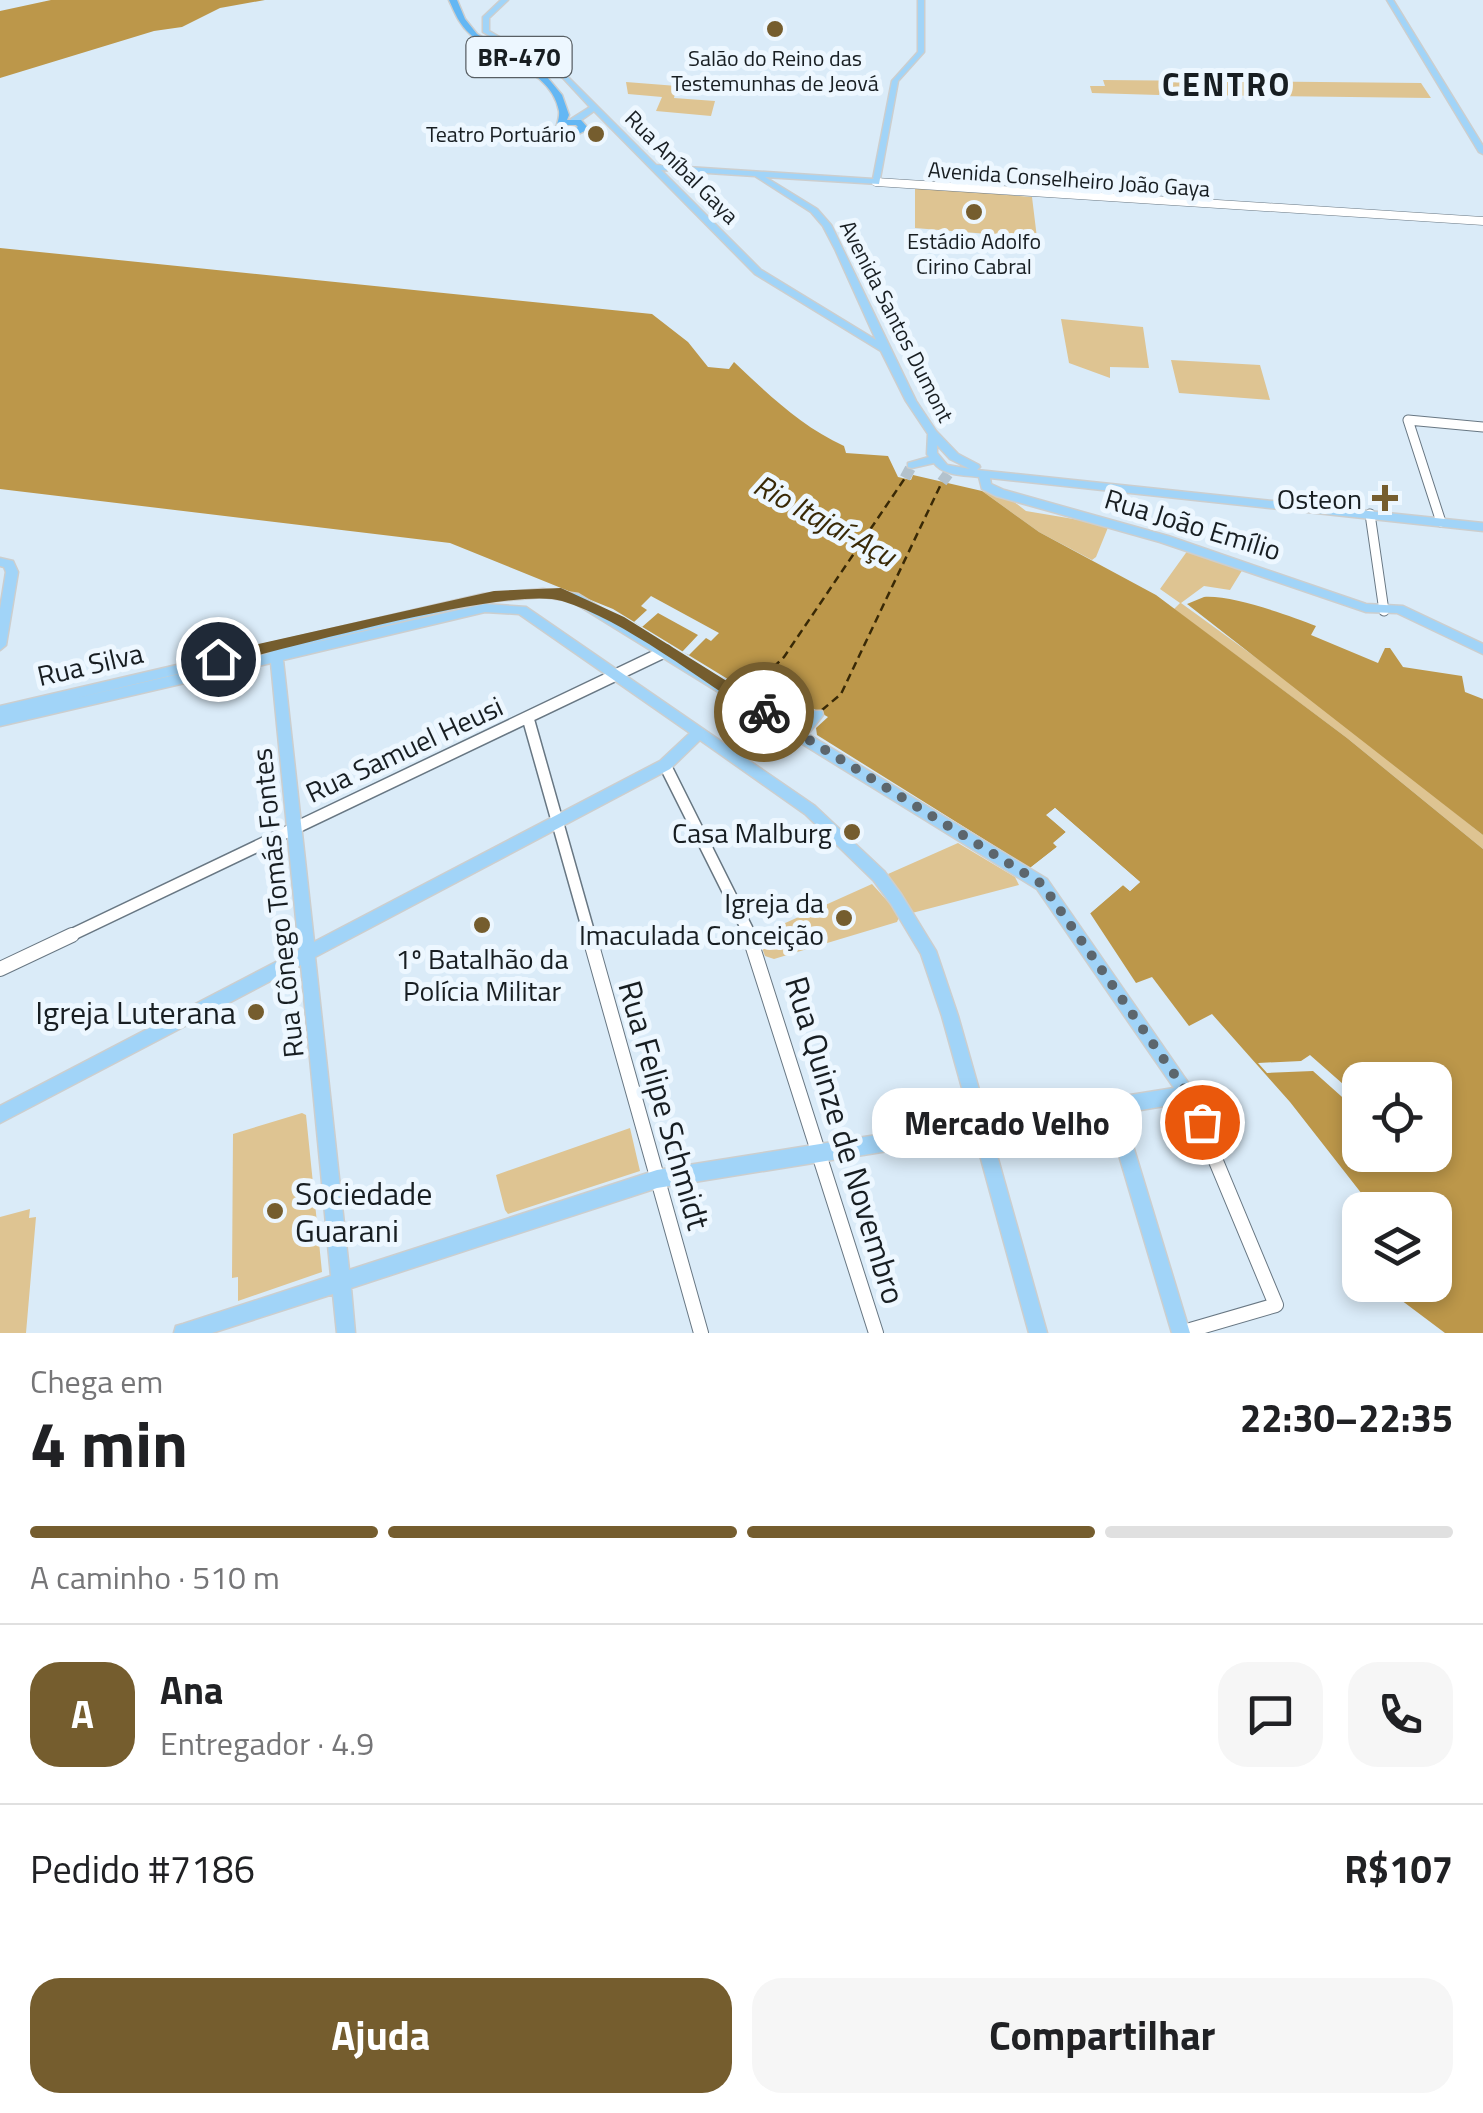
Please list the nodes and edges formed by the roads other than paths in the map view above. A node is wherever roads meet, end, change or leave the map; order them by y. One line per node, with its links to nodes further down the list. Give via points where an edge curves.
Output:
1 (452, 0): 7 (highway, BR-470, via 470,34 556,89)
2 (467, 0): 7 (highway, BR-470, via 462,12 474,32 553,78 570,100)
3 (505, 0): 6 (main road, Rua Aníbal Gaya, via 486,17 484,30 559,72)
4 (922, 0): 11 (main road, via 920,54 895,81)
5 (1390, 0): 8 (main road)
6 (595, 107): 7 (main road); 9 (main road, Rua Aníbal Gaya)
7 (568, 122)
8 (1483, 152)
9 (654, 166): 10 (main road, Avenida Conselheiro João Gaya); 14 (main road, Rua Aníbal Gaya, via 758,272)
10 (758, 174): 11 (main road, Avenida Conselheiro João Gaya); 13 (main road, Avenida Santos Dumont, via 826,223)
11 (876, 182): 12 (street, Avenida Conselheiro João Gaya)
12 (1483, 222)
13 (874, 322): 14 (main road); 15 (main road, Avenida Santos Dumont)
14 (852, 326): 15 (main road, Rua Aníbal Gaya)
15 (886, 350): 17 (main road, Avenida Santos Dumont)
16 (1483, 427): 23 (street, via 1408,420)
17 (932, 436): 18 (main road); 21 (main road, Avenida Santos Dumont, via 961,463)
18 (936, 459): 19 (main road); 20 (main road, via 950,472)
19 (912, 465)
20 (983, 473): 21 (main road); 27 (main road, Rua João Emílio, via 986,486 1000,493)
21 (1004, 474): 22 (main road)
22 (1370, 514): 23 (main road); 27 (street)
23 (1440, 522): 24 (main road)
24 (1483, 527)
25 (5, 564): 29 (main road)
26 (543, 593): 28 (main road); 31 (main road, Rua Silva, via 483,598); 32 (main road, Rua Silva, via 582,600)
27 (1391, 610): 30 (main road, Rua João Emílio)
28 (529, 614): 31 (main road, Rua Silva, via 509,606 485,608); 33 (main road)
29 (0, 645)
30 (1483, 649)
31 (276, 651): 36 (main road, Rua Silva); 39 (main road, Rua Silva); 44 (main road, Rua Cônego Tomás Fontes)
32 (666, 651): 33 (street, Rua Samuel Heusi); 35 (main road, Rua Silva)
33 (616, 676): 38 (street, Rua Samuel Heusi); 40 (main road)
34 (760, 680): 35 (main road)
35 (742, 698): 41 (main road, Rua Silva)
36 (0, 711)
37 (817, 714): 41 (main road)
38 (528, 718): 43 (street, Rua Felipe Schmidt); 44 (street, Rua Samuel Heusi)
39 (0, 720)
40 (699, 733): 42 (main road); 50 (main road, via 833,830 879,876 928,952)
41 (799, 734): 47 (main road, Rua Silva, via 1042,884)
42 (664, 764): 43 (main road); 51 (street, Rua Quinze de Novembro, via 763,964)
43 (556, 822): 45 (main road); 52 (street, Rua Felipe Schmidt)
44 (294, 829): 45 (main road, Rua Cônego Tomás Fontes); 46 (street, Rua Samuel Heusi)
45 (305, 953): 49 (main road); 53 (main road, Rua Cônego Tomás Fontes)
46 (0, 969)
47 (1188, 1094): 48 (main road); 59 (street, via 1276,1305)
48 (1113, 1107): 50 (main road); 59 (main road)
49 (0, 1114)
50 (984, 1128): 51 (main road); 58 (main road)
51 (820, 1152): 52 (main road); 57 (street, Rua Quinze de Novembro)
52 (657, 1179): 53 (main road); 56 (street, Rua Felipe Schmidt)
53 (341, 1282): 54 (main road); 55 (main road, Rua Cônego Tomás Fontes)
54 (183, 1333)
55 (346, 1333)
56 (701, 1333)
57 (876, 1333)
58 (1038, 1333)
59 (1181, 1333)

